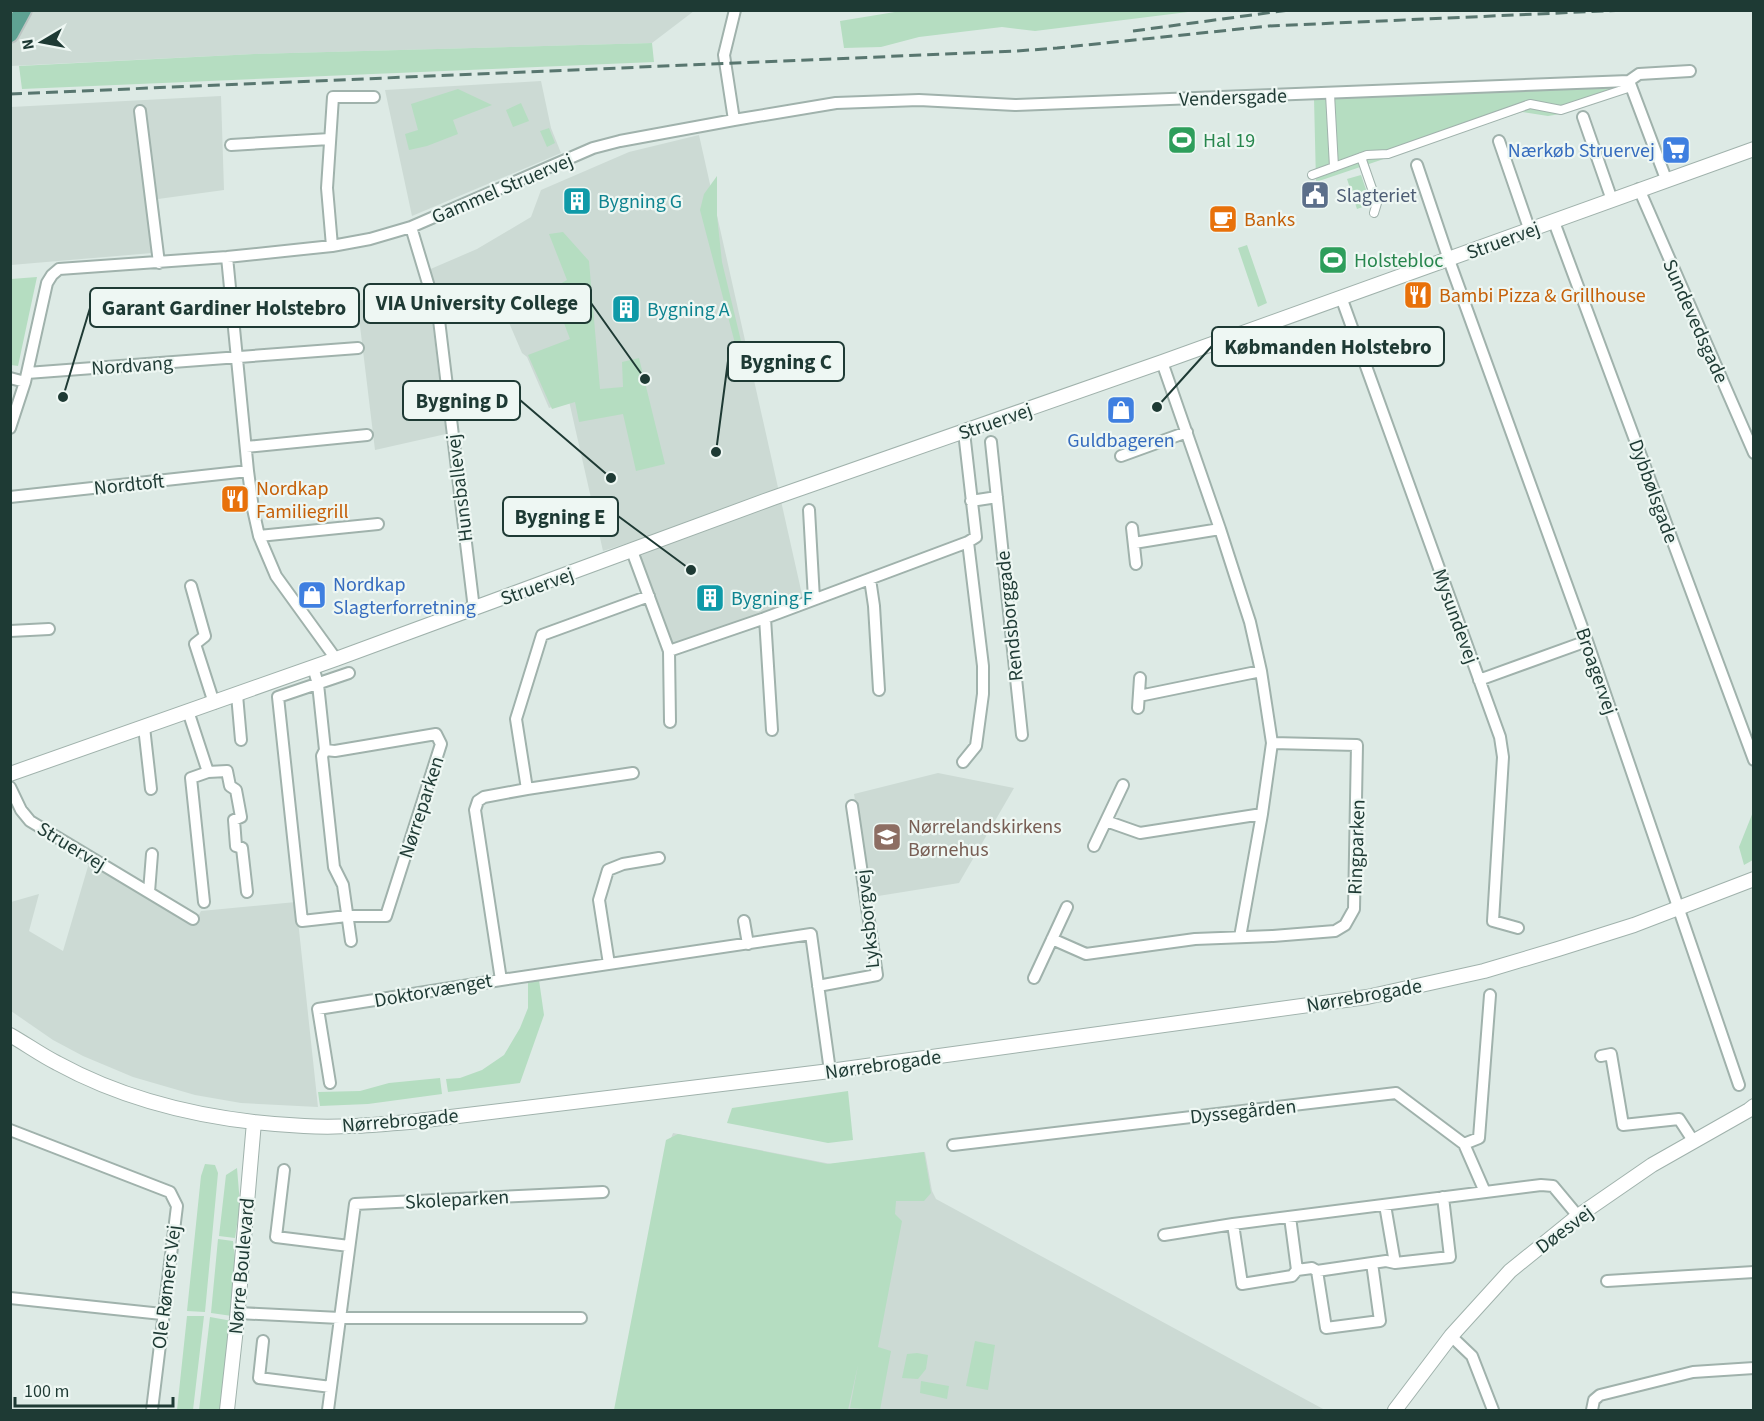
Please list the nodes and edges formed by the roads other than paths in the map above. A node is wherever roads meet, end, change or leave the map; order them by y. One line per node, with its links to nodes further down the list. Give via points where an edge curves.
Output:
1 (23, 10): 3 (main road)
2 (735, 10): 10 (street, via 724,54)
3 (10, 34)
4 (1690, 71): 5 (street, Vendersgade, via 1640,74)
5 (1630, 84): 6 (street, Vendersgade); 15 (street, via 1561,110 1530,104 1388,154); 19 (street)
6 (1330, 94): 10 (street, Vendersgade, via 1016,105 920,100 836,103); 17 (street)
7 (374, 97): 11 (street, via 333,97)
8 (140, 111): 29 (street)
9 (1582, 117): 21 (street)
10 (734, 120): 24 (street, Gammel Struervej, via 593,148)
11 (330, 140): 13 (street); 26 (street, via 327,188)
12 (1499, 141): 25 (street)
13 (231, 145)
14 (1754, 149): 19 (street, Struervej)
15 (1361, 157): 17 (street); 22 (street, via 1377,203)
16 (1417, 165): 28 (street, Broagervej)
17 (1334, 167): 18 (street)
18 (1312, 175)
19 (1666, 179): 20 (street, Struervej)
20 (1639, 189): 21 (street, Struervej); 42 (street, Sundevedsgade)
21 (1612, 200): 23 (street, Struervej)
22 (1374, 213)
23 (1554, 222): 25 (street, Struervej); 87 (street, Dybbølsgade)
24 (411, 227): 26 (street, Gammel Struervej); 61 (street, Hunsballevej, via 439,320)
25 (1530, 231): 28 (street, Struervej)
26 (332, 246): 27 (street, Gammel Struervej)
27 (226, 257): 29 (street, Gammel Struervej); 32 (street)
28 (1449, 260): 30 (street, Struervej); 65 (street, Broagervej)
29 (159, 263): 34 (street, Gammel Struervej, via 59,269 52,274)
30 (1341, 297): 33 (street, Struervej); 72 (street, Mysundevej)
31 (358, 348): 32 (street, Nordvang)
32 (237, 358): 34 (street, Nordvang); 41 (street)
33 (1162, 362): 37 (street, Struervej); 38 (street)
34 (26, 377): 35 (street, Nordvang); 36 (street)
35 (10, 378)
36 (10, 428)
37 (964, 432): 47 (street, Rendsborggade); 55 (street, Struervej)
38 (1187, 432): 43 (street); 51 (street)
39 (367, 435): 41 (street)
40 (991, 442): 46 (street, Rendsborggade)
41 (246, 447): 44 (street)
42 (1754, 453)
43 (1121, 456)
44 (248, 471): 45 (street, Nordtoft); 52 (street)
45 (10, 497)
46 (997, 497): 47 (street); 83 (street, Rendsborggade)
47 (971, 501): 53 (street, Rendsborggade, via 976,537)
48 (809, 510): 60 (street)
49 (378, 524): 52 (street)
50 (1132, 528): 54 (street)
51 (1220, 528): 54 (street); 69 (street)
52 (259, 536): 67 (street, via 276,576)
53 (968, 542): 57 (street, Rendsborggade); 88 (street, Rendsborggade, via 983,666 976,746)
54 (1134, 543): 56 (street)
55 (632, 551): 59 (street); 61 (street, Struervej)
56 (1136, 564)
57 (870, 579): 60 (street, Rendsborggade); 74 (street)
58 (190, 586): 77 (street, via 205,636 195,644)
59 (648, 596): 66 (street); 95 (street, via 543,635 516,719)
60 (814, 599): 62 (street, Rendsborggade)
61 (474, 609): 67 (street, Struervej)
62 (765, 618): 66 (street, Rendsborggade); 82 (street)
63 (49, 629): 64 (street)
64 (10, 631)
65 (1587, 641): 72 (street); 107 (street, Broagervej)
66 (669, 651): 80 (street)
67 (336, 659): 68 (street, Struervej)
68 (313, 667): 73 (street); 75 (street, Struervej)
69 (1261, 671): 76 (street); 85 (street)
70 (349, 674): 73 (street, Nørreparken)
71 (1140, 678): 76 (street)
72 (1479, 680): 111 (street, Mysundevej, via 1500,737 1503,757 1493,921)
73 (318, 684): 86 (street); 108 (street, Nørreparken, via 278,697 302,921)
74 (879, 690)
75 (237, 695): 77 (street, Struervej); 84 (street)
76 (1139, 696): 78 (street)
77 (214, 703): 79 (street, Struervej)
78 (1138, 708)
79 (188, 711): 81 (street, Struervej); 89 (street)
80 (670, 723)
81 (144, 727): 91 (street, Struervej); 94 (street)
82 (772, 730)
83 (1022, 735)
84 (241, 740)
85 (1272, 742): 97 (street); 112 (street, Ringparken, via 1357,745 1354,909 1345,925 1335,931)
86 (326, 750): 108 (street, via 322,756 334,867 343,885); 108 (street, Nørreparken, via 436,734 441,744 386,916)
87 (1754, 760)
88 (963, 762)
89 (208, 772): 104 (street, via 227,771 230,786 236,790 241,817 234,820 236,846 242,848); 105 (street, via 191,778)
90 (633, 773): 95 (street, Doktorvænget)
91 (10, 774)
92 (1123, 785): 98 (street)
93 (10, 787): 103 (street, Struervej, via 30,821)
94 (152, 789)
95 (527, 789): 118 (street, Doktorvænget, via 484,797 475,810)
96 (852, 806): 119 (street, Lyksborgvej, via 877,975)
97 (1262, 814): 98 (street, via 1140,833); 112 (street)
98 (1106, 821): 99 (street)
99 (1095, 846)
100 (152, 854): 103 (street)
101 (659, 858): 116 (street, via 608,870 599,900)
102 (1754, 879): 107 (street, Nørrebrogade)
103 (149, 892): 109 (street, Struervej)
104 (247, 892)
105 (204, 902)
106 (1067, 907): 113 (street)
107 (1678, 907): 123 (street, Nørrebrogade, via 1634,925 1484,971 1367,997); 125 (street, Broagervej)
108 (347, 916): 114 (street)
109 (193, 919)
110 (744, 921): 115 (street)
111 (1518, 928)
112 (1240, 937): 113 (street, Ringparken, via 1086,954)
113 (1052, 939): 117 (street)
114 (351, 941)
115 (748, 944): 116 (street); 119 (street, via 811,934)
116 (609, 964): 118 (street)
117 (1034, 978)
118 (501, 980): 124 (street, Doktorvænget, via 318,1009)
119 (818, 986): 123 (street)
120 (1490, 995): 131 (street, via 1479,1138)
121 (10, 1035): 127 (street, Nørrebrogade, via 58,1064 114,1088 162,1105)
122 (1601, 1056): 130 (street, via 1611,1054 1623,1125 1679,1119)
123 (830, 1071): 127 (street, Nørrebrogade, via 409,1122 353,1126)
124 (330, 1083)
125 (1739, 1085)
126 (1751, 1108): 128 (street); 130 (street, Døesvej)
127 (254, 1122): 150 (street, Nørre Boulevard)
128 (1754, 1125)
129 (10, 1130): 151 (street, Ole Rømers Vej, via 170,1192 177,1206)
130 (1694, 1142): 138 (street, Døesvej)
131 (1464, 1144): 132 (street, Dyssegården, via 1396,1093); 135 (street, Dyssegården)
132 (953, 1145)
133 (284, 1170): 142 (street, via 276,1237)
134 (603, 1192): 142 (street, Skoleparken, via 355,1204)
135 (1485, 1192): 136 (street); 138 (street, via 1553,1186)
136 (1443, 1197): 137 (street); 144 (street, via 1450,1257)
137 (1385, 1205): 139 (street); 144 (street)
138 (1578, 1216): 154 (street, Døesvej, via 1510,1271)
139 (1290, 1217): 140 (street); 145 (street)
140 (1233, 1224): 141 (street); 145 (street, via 1242,1284 1292,1276)
141 (1164, 1235)
142 (349, 1246): 152 (street, Skoleparken)
143 (1372, 1263): 144 (street); 146 (street); 146 (street, via 1380,1321 1326,1328)
144 (1395, 1263)
145 (1297, 1270): 146 (street)
146 (1317, 1271)
147 (1754, 1272): 148 (street)
148 (1606, 1281)
149 (10, 1298): 151 (street)
150 (238, 1313): 152 (street); 159 (street, Nørre Boulevard)
151 (162, 1314): 158 (street, Ole Rømers Vej)
152 (340, 1318): 153 (street); 157 (street, Skoleparken)
153 (581, 1318)
154 (1451, 1336): 161 (street, Døesvej); 162 (street, via 1472,1356)
155 (263, 1341): 157 (street, via 259,1378)
156 (1754, 1368): 163 (street, via 1693,1372 1610,1392 1594,1400)
157 (331, 1387): 160 (street, Skoleparken)
158 (152, 1410)
159 (227, 1410)
160 (328, 1410)
161 (1395, 1410)
162 (1493, 1410)
163 (1592, 1410)

